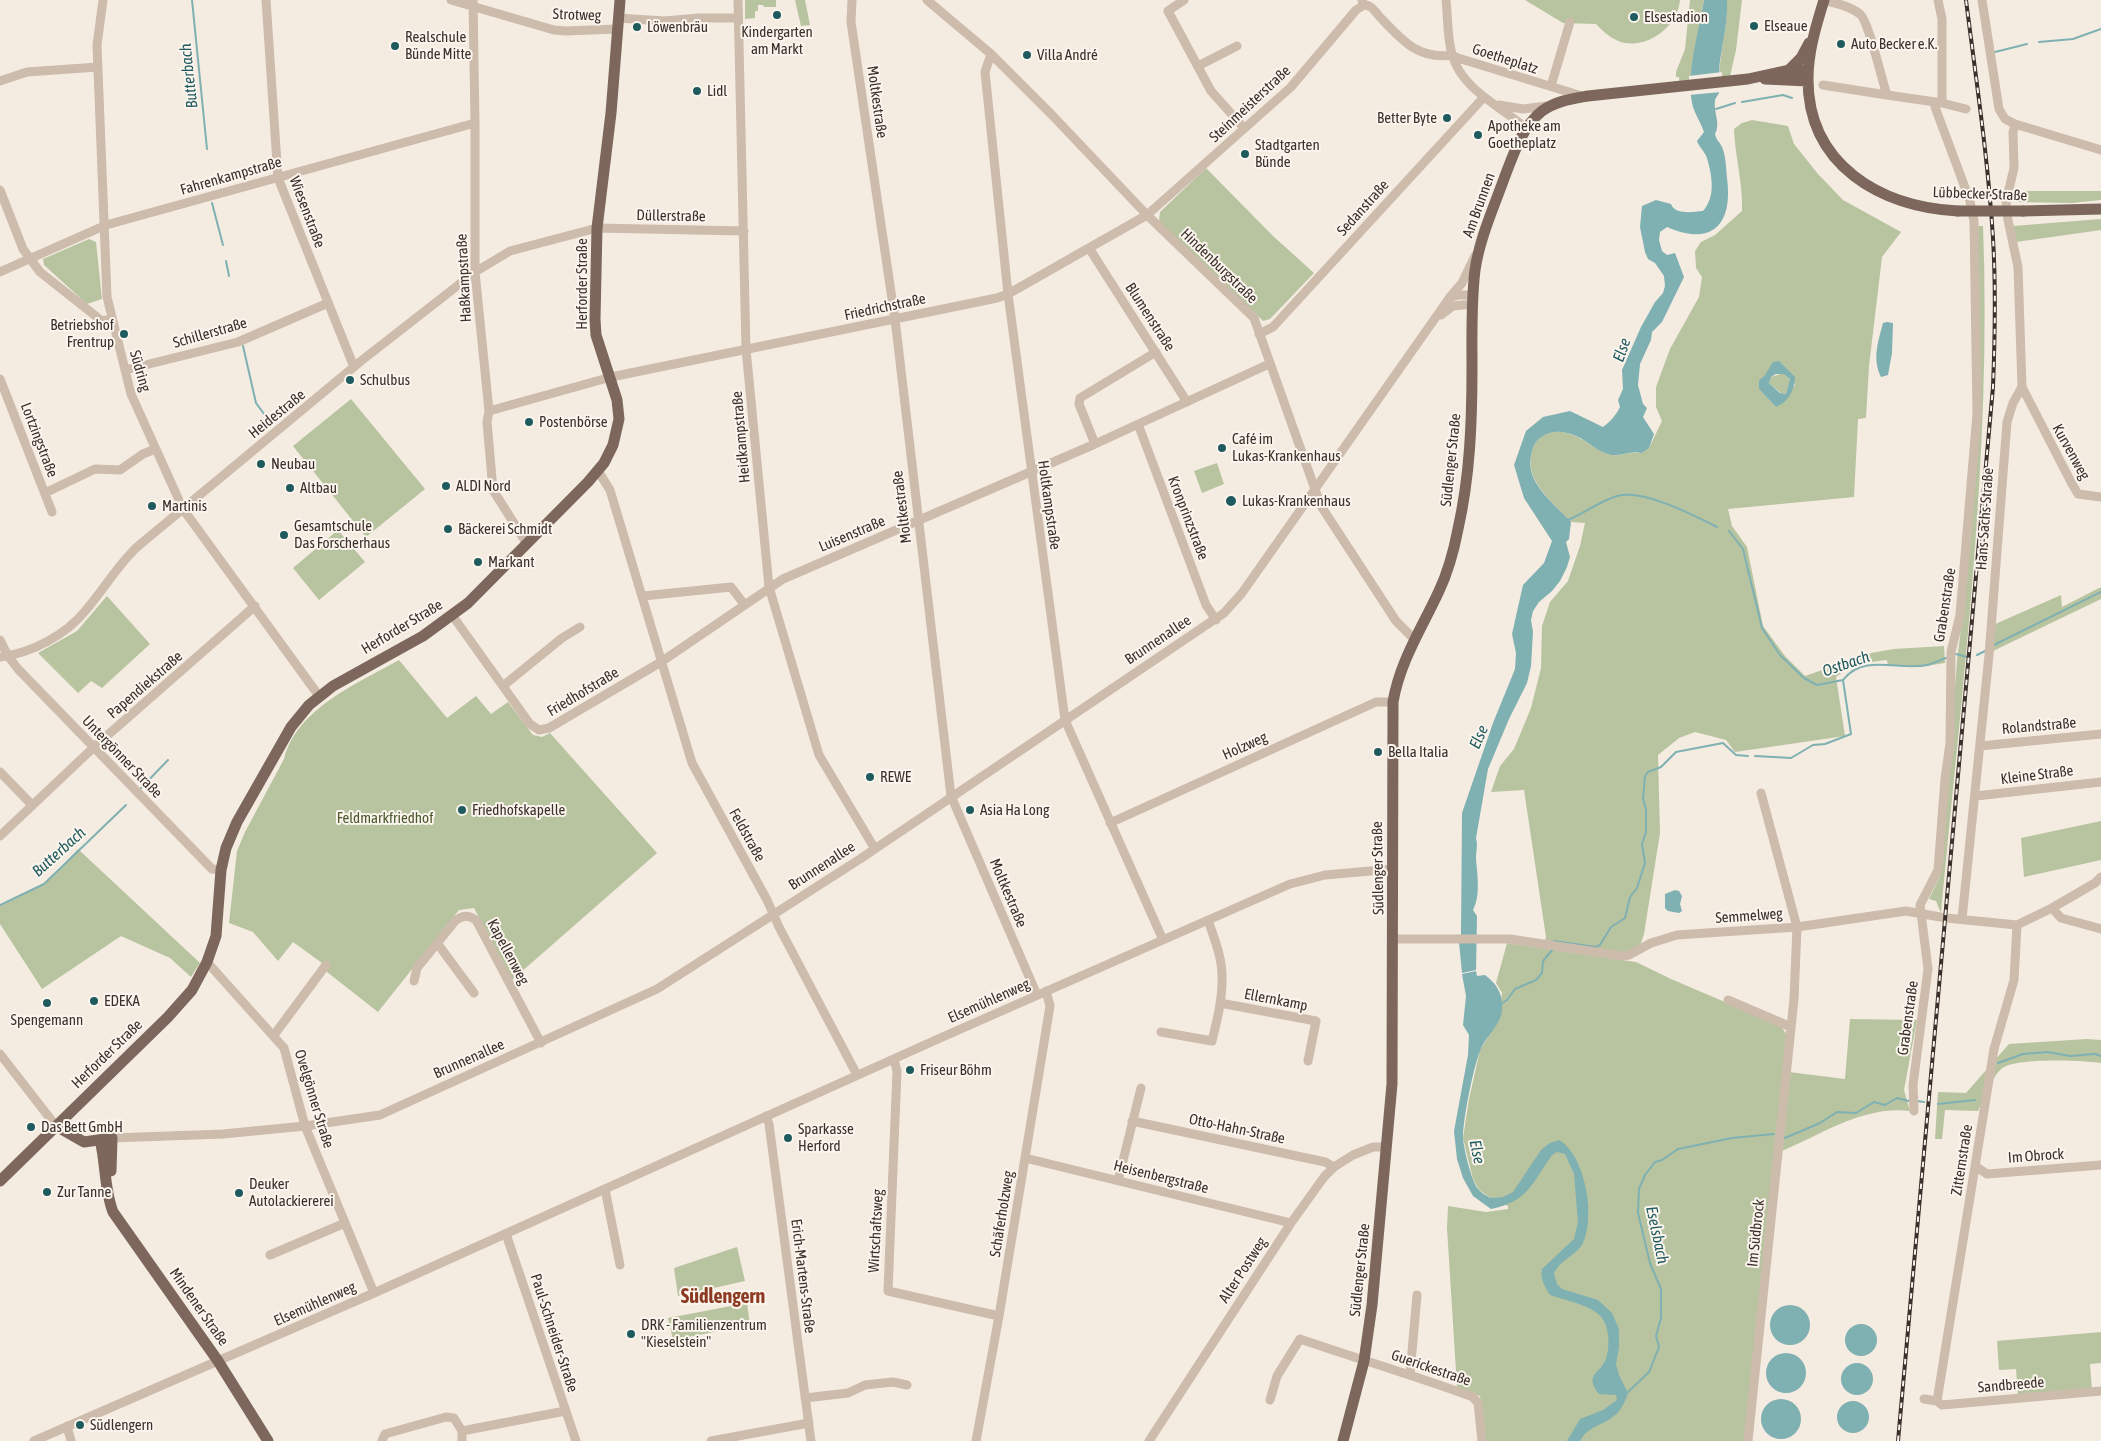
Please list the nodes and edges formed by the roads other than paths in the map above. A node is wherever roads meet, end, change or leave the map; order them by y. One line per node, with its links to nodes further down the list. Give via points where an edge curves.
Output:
1 (103, 0): 23 (street, Südring)
2 (266, 0): 41 (street, Wiesenstraße)
3 (451, 0): 14 (street, Strotweg)
4 (620, 0): 17 (main road, Herforder Straße)
5 (738, 0): 15 (street, Heidkampstraße)
6 (852, 0): 59 (street, Moltkestraße, via 851,22)
7 (927, 0): 20 (street, Hindenburgstraße)
8 (1184, 0): 22 (street, via 1168,11)
9 (1446, 0): 21 (street)
10 (1824, 0): 18 (main road); 30 (street, via 1847,6 1862,16)
11 (1938, 0): 33 (street, Grabenstraße, via 1942,19)
12 (1983, 0): 37 (street, via 2000,109 2005,119)
13 (1362, 2): 21 (street, Goetheplatz, via 1406,43 1424,54); 38 (street, Steinmeisterstraße, via 1291,87)
14 (473, 3): 17 (street, Strotweg, via 554,30); 36 (street, Haßkampstraße)
15 (738, 18): 17 (street, Strotweg); 47 (street, Heidkampstraße)
16 (1570, 22): 29 (street, Goetheplatz)
17 (617, 24): 46 (main road, Herforder Straße)
18 (1814, 36): 24 (main road, via 1801,58); 25 (main road, Lübbecker Straße)
19 (1237, 46): 22 (street)
20 (991, 54): 44 (street, Hindenburgstraße); 53 (street, Holtkampstraße, via 985,72)
21 (1452, 55): 29 (street, Goetheplatz); 32 (street, via 1463,77)
22 (1198, 66): 38 (street, via 1211,91)
23 (98, 67): 27 (street, via 27,72); 45 (street, Südring)
24 (1789, 70): 25 (main road); 26 (main road)
25 (1808, 75): 26 (main road); 43 (main road, Lübbecker Straße, bridge, via 1813,114 1822,136 1834,156 1851,174 1873,190 1927,208 1958,211)
26 (1748, 79): 31 (main road)
27 (0, 81)
28 (1823, 84): 30 (street)
29 (1551, 86): 31 (street, Goetheplatz)
30 (1887, 95): 33 (street)
31 (1585, 97): 34 (main road)
32 (1488, 100): 34 (street, via 1524,109); 39 (street); 60 (street, Sedanstraße, via 1273,327)
33 (1939, 102): 35 (street); 116 (street, Grabenstraße, via 1936,107 1970,201 1974,221 1977,414 1960,615 1951,652 1950,743 1938,870 1920,905)
34 (1555, 104): 39 (main road, Am Brunnen, via 1536,116)
35 (1966, 109)
36 (476, 123): 41 (street, Fahrenkampstraße); 52 (street, Haßkampstraße)
37 (2016, 124): 40 (street); 68 (street, via 2013,132 2014,168 2006,202 2018,267)
38 (1244, 128): 44 (street, Steinmeisterstraße)
39 (1526, 128): 49 (main road, Am Brunnen, via 1513,154)
40 (2101, 150)
41 (278, 178): 45 (street, Fahrenkampstraße); 56 (street, Wiesenstraße)
42 (0, 190): 50 (street)
43 (2101, 209)
44 (1146, 216): 48 (street, Friedrichstraße); 60 (street, Hindenburgstraße, via 1254,318)
45 (106, 225): 50 (street, Fahrenkampstraße); 58 (street, Südring, via 108,297)
46 (598, 228): 47 (street, Düllerstraße); 52 (street, Heidestraße, via 510,251); 66 (main road, Herforder Straße, via 595,319 598,343)
47 (744, 231): 61 (street, Heidkampstraße)
48 (1089, 248): 53 (street, Friedrichstraße); 62 (street, Blumenstraße)
49 (1478, 252): 54 (street, Brunnenallee); 55 (main road, Am Brunnen)
50 (30, 259): 51 (street, Fahrenkampstraße); 58 (street, via 40,272 102,321)
51 (0, 272)
52 (475, 272): 64 (street, Heidestraße); 72 (street, Haßkampstraße)
53 (1008, 294): 59 (street, Friedrichstraße); 77 (street, Holtkampstraße)
54 (1450, 298): 55 (street, via 1459,294); 57 (street, Brunnenallee)
55 (1473, 299): 57 (street, Brunnenallee, via 1453,306); 93 (main road, Südlenger Straße, via 1471,428 1465,495 1458,532 1440,589)
56 (328, 304): 64 (street, Wiesenstraße); 65 (street, Schillerstraße, via 238,342)
57 (1437, 318): 78 (street, Brunnenallee)
58 (112, 319): 65 (street, Südring)
59 (894, 319): 61 (street, Friedrichstraße); 83 (street, Moltkestraße)
60 (1259, 334): 63 (street, Hindenburgstraße)
61 (746, 349): 66 (street, Friedrichstraße); 85 (street, Heidkampstraße)
62 (1156, 352): 69 (street, Blumenstraße); 74 (street, via 1080,398 1078,404)
63 (1269, 364): 69 (street, Luisenstraße); 78 (street, Hindenburgstraße)
64 (354, 367): 81 (street, Heidestraße)
65 (125, 370): 75 (street, Südring, via 131,394)
66 (611, 377): 72 (street, Friedrichstraße); 76 (main road, Herforder Straße, via 618,400 618,427 613,445)
67 (0, 379): 79 (street, Lortzingstraße)
68 (2022, 387): 70 (street, Kurvenweg); 71 (street, Hans-Sachs-Straße)
69 (1187, 402): 73 (street, Luisenstraße)
70 (2029, 402): 71 (street); 80 (street, Kurvenweg, via 2078,494)
71 (2013, 403): 101 (street, Hans-Sachs-Straße, via 2007,422)
72 (489, 410): 84 (street, Haßkampstraße, via 487,422 493,490)
73 (1138, 424): 74 (street, Luisenstraße); 90 (street, Kronprinzstraße, via 1206,605)
74 (1095, 444): 77 (street, Luisenstraße)
75 (155, 449): 79 (street, via 120,470 95,469); 81 (street, Südring)
76 (598, 472): 84 (main road, Herforder Straße); 86 (street, Feldstraße, via 610,490)
77 (1031, 472): 83 (street, Luisenstraße); 99 (street, Holtkampstraße)
78 (1314, 491): 90 (street, Brunnenallee, via 1242,593); 93 (street, Hindenburgstraße, via 1396,621)
79 (45, 492): 82 (street, Lortzingstraße)
80 (2101, 497)
81 (183, 509): 88 (street, Südring); 94 (street, Heidestraße, via 124,559 75,621 36,648)
82 (52, 512)
83 (918, 521): 85 (street, Luisenstraße); 106 (street, Moltkestraße)
84 (527, 544): 89 (main road, Herforder Straße)
85 (769, 587): 87 (street, Luisenstraße); 111 (street, Heidkampstraße, via 820,755)
86 (643, 596): 87 (street, via 731,587); 95 (street, Feldstraße)
87 (744, 604): 95 (street, Luisenstraße)
88 (254, 606): 97 (street, Südring); 102 (street, Papendiekstraße)
89 (452, 615): 96 (street, Friedhofstraße); 97 (main road, Herforder Straße, via 423,636)
90 (1216, 620): 99 (street, Brunnenallee)
91 (580, 627): 96 (street)
92 (0, 640): 94 (street, Untergönner Straße)
93 (1415, 640): 98 (main road, Südlenger Straße, via 1399,675)
94 (4, 656): 102 (street, Untergönner Straße)
95 (661, 662): 96 (street, Friedhofstraße, via 549,728 539,730 530,724); 117 (street, Feldstraße, via 692,763)
96 (503, 686)
97 (319, 696): 113 (main road, Herforder Straße, via 291,726 268,765 230,836)
98 (1392, 702): 109 (street, Holzweg, via 1376,702); 112 (main road, Südlenger Straße)
99 (1064, 720): 106 (street, Brunnenallee); 109 (street, Holtkampstraße)
100 (2101, 734): 101 (street, Rolandstraße)
101 (1980, 746): 107 (street, Hans-Sachs-Straße)
102 (93, 748): 108 (street, Papendiekstraße); 113 (street, Untergönner Straße, via 212,869)
103 (0, 772): 108 (street)
104 (2101, 782): 107 (street, Kleine Straße)
105 (1761, 793): 121 (street, Im Südbrock)
106 (951, 796): 111 (street, Brunnenallee); 129 (street, Moltkestraße)
107 (1976, 796): 119 (street, Hans-Sachs-Straße)
108 (32, 805): 110 (street, Papendiekstraße)
109 (1110, 823): 124 (street, Holtkampstraße)
110 (0, 836)
111 (875, 849): 117 (street, Brunnenallee)
112 (1393, 869): 118 (street, Elsemühlenweg, via 1325,875 1300,881); 123 (main road, Südlenger Straße)
113 (221, 870): 126 (main road, Herforder Straße, via 216,930)
114 (2101, 877): 115 (street)
115 (2052, 908): 120 (street); 122 (street, via 2061,918)
116 (1920, 914): 119 (street, Semmelweg); 121 (street, Semmelweg, via 1906,911); 142 (street, Grabenstraße, via 1928,969 1913,1086)
117 (774, 916): 136 (street, Brunnenallee, via 657,989); 140 (street, Feldstraße)
118 (1208, 920): 124 (street, Elsemühlenweg); 132 (street, Ellernkamp, via 1218,948 1222,976)
119 (1962, 920): 120 (street, Semmelweg)
120 (2017, 925): 151 (street, Zitternstraße, via 2014,980 1994,1049)
121 (1797, 927): 123 (street, Semmelweg, via 1677,935 1622,956 1510,939); 133 (street, Im Südbrock)
122 (2101, 929)
123 (1394, 939): 148 (main road, Südlenger Straße, via 1392,1084)
124 (1163, 940): 129 (street, Elsemühlenweg)
125 (437, 943): 128 (street, Kapellenweg, via 417,968); 130 (street); 136 (street, Kapellenweg, via 462,916 476,920)
126 (207, 962): 135 (street, Ovelgönner Straße); 145 (main road, Herforder Straße, via 182,1002)
127 (326, 965): 135 (street)
128 (414, 981)
129 (1041, 993): 138 (street, Elsemühlenweg); 149 (street, Schäferholzweg, via 1050,1006)
130 (474, 994)
131 (1728, 1000): 133 (street)
132 (1220, 1003): 134 (street, Ellernkamp, via 1212,1041); 139 (street, Ellernkamp, via 1316,1021)
133 (1791, 1027): 189 (street, Im Südbrock)
134 (1161, 1032)
135 (274, 1035): 146 (street, Ovelgönner Straße, via 284,1048)
136 (541, 1043): 146 (street, Brunnenallee, via 380,1115)
137 (0, 1054): 145 (street)
138 (894, 1059): 140 (street, Elsemühlenweg); 163 (street, Wirtschaftsweg, via 897,1071 888,1291)
139 (1308, 1062)
140 (857, 1075): 143 (street, Elsemühlenweg)
141 (1140, 1088): 144 (street)
142 (1914, 1111)
143 (766, 1116): 155 (street, Elsemühlenweg); 169 (street, Erich-Martens-Straße)
144 (1132, 1120): 152 (street, Otto-Hahn-Straße, via 1325,1162); 154 (street)
145 (56, 1126): 147 (main road, Brunnenallee, via 84,1142); 153 (main road, Herforder Straße)
146 (305, 1126): 147 (street, Brunnenallee, via 223,1134); 156 (street, Ovelgönner Straße)
147 (106, 1139): 164 (main road, Mindener Straße, via 111,1174 107,1191 113,1212)
148 (1387, 1147): 152 (street, Alter Postweg, via 1366,1148); 165 (main road, Südlenger Straße)
149 (1025, 1158): 154 (street, Heisenbergstraße); 163 (street, Schäferholzweg)
150 (2101, 1165): 151 (street, Im Obrock, via 1988,1174)
151 (1975, 1166): 172 (street, Zitternstraße)
152 (1334, 1167): 157 (street, Alter Postweg)
153 (0, 1181)
154 (1118, 1181): 157 (street, Heisenbergstraße)
155 (605, 1189): 158 (street, Elsemühlenweg); 160 (street)
156 (345, 1223): 159 (street); 161 (street, Ovelgönner Straße)
157 (1290, 1223): 186 (street, Alter Postweg)
158 (506, 1234): 161 (street, Elsemühlenweg); 173 (street, Paul-Schneider-Straße)
159 (270, 1255)
160 (620, 1265)
161 (374, 1293): 164 (street, Elsemühlenweg)
162 (1417, 1295): 166 (street)
163 (999, 1316): 185 (street, Schäferholzweg)
164 (218, 1361): 175 (street, Elsemühlenweg); 179 (main road, Mindener Straße)
165 (1364, 1361): 166 (street, Guerickestraße); 171 (street, Guerickestraße, via 1300,1339 1277,1376); 187 (main road, Südlenger Straße)
166 (1410, 1374): 188 (street, Guerickestraße, via 1473,1397 1478,1403)
167 (907, 1385): 169 (street, via 893,1382 865,1385 848,1393)
168 (2101, 1392): 172 (street, Sandbreede, via 1942,1405)
169 (805, 1398): 174 (street, Erich-Martens-Straße)
170 (1924, 1399): 172 (street, Sandbreede)
171 (1270, 1400)
172 (1937, 1401)
173 (565, 1411): 176 (street); 182 (street, Paul-Schneider-Straße)
174 (808, 1423): 183 (street); 184 (street, Erich-Martens-Straße)
175 (67, 1426): 177 (street, Elsemühlenweg); 178 (street)
176 (462, 1431): 180 (street, via 454,1418 446,1417 385,1434); 181 (street)
177 (34, 1441)
178 (71, 1441)
179 (268, 1441)
180 (382, 1441)
181 (462, 1441)
182 (576, 1441)
183 (711, 1441)
184 (811, 1441)
185 (976, 1441)
186 (1149, 1441)
187 (1343, 1441)
188 (1482, 1441)
189 (1748, 1441)

